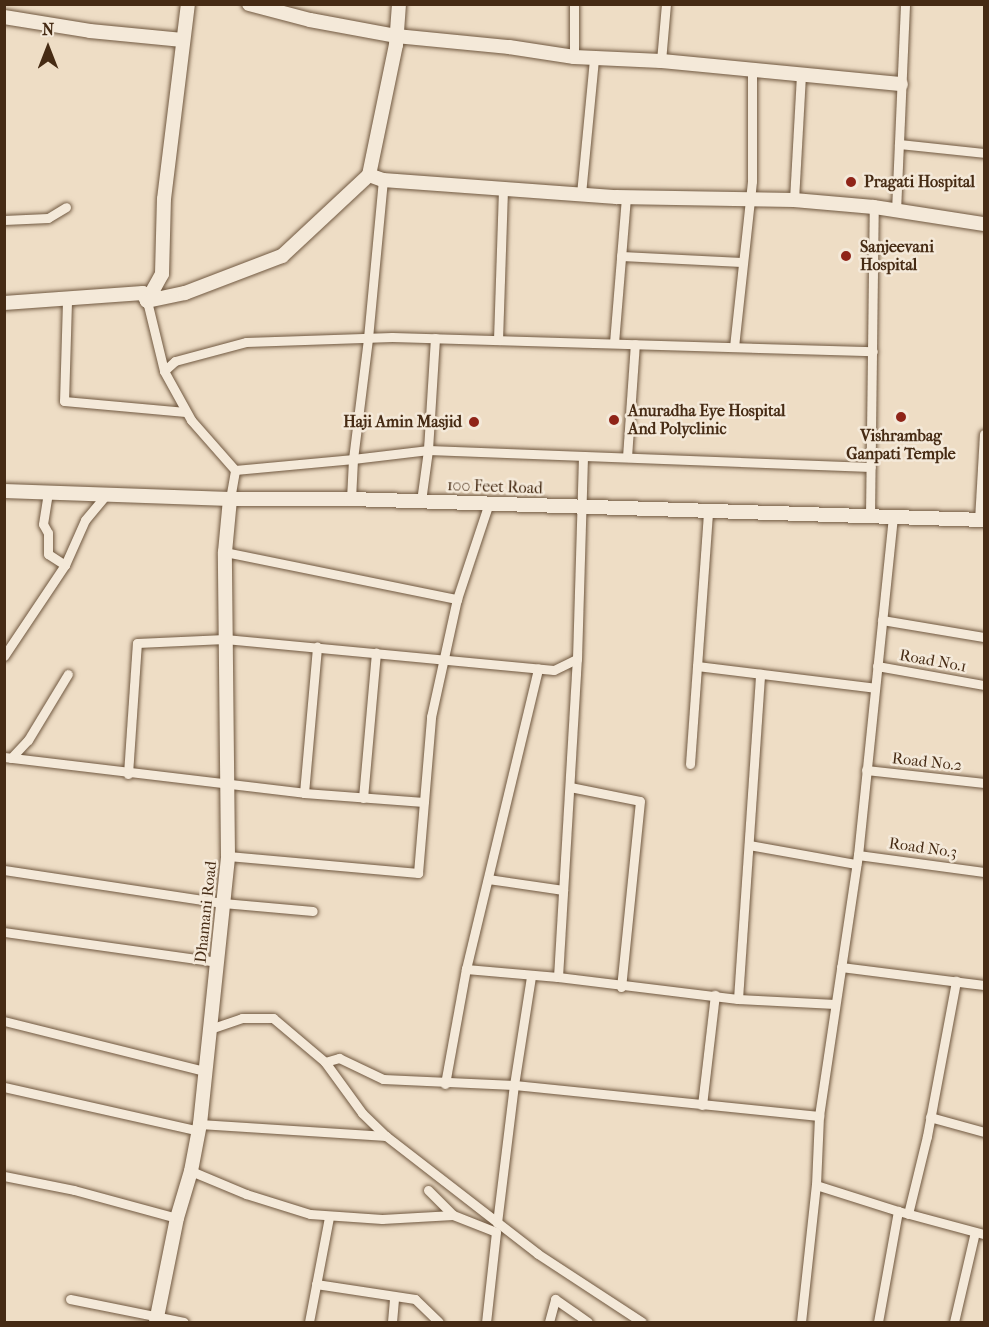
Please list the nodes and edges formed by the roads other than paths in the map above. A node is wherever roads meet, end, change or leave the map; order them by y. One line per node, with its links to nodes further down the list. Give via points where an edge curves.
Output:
1 (188, 4): 9 (main road)
2 (249, 4): 8 (main road)
3 (399, 4): 8 (main road)
4 (574, 4): 10 (street)
5 (666, 4): 12 (street)
6 (905, 4): 15 (street)
7 (4, 17): 9 (main road)
8 (396, 36): 10 (main road); 18 (main road)
9 (183, 40): 33 (main road, via 164,199 162,274)
10 (574, 57): 11 (main road)
11 (594, 58): 12 (main road); 21 (street)
12 (661, 61): 14 (main road)
13 (752, 74): 23 (street)
14 (801, 74): 15 (main road); 24 (street)
15 (901, 84): 16 (street)
16 (898, 144): 17 (street); 27 (street)
17 (984, 153)
18 (369, 175): 19 (main road); 33 (main road, via 282,256 185,293)
19 (383, 180): 20 (main road); 35 (street)
20 (503, 189): 21 (main road); 37 (street)
21 (581, 194): 22 (main road)
22 (626, 197): 23 (main road); 30 (street)
23 (749, 199): 24 (main road); 31 (street)
24 (794, 200): 26 (main road)
25 (66, 207): 28 (street, via 48,218)
26 (873, 207): 27 (main road); 41 (street)
27 (896, 211): 29 (main road)
28 (4, 220)
29 (984, 225)
30 (621, 256): 31 (street); 38 (street)
31 (742, 262): 40 (street)
32 (67, 301): 33 (main road, via 143,293); 34 (main road); 43 (street, via 64,401)
33 (147, 301): 42 (street)
34 (4, 303)
35 (368, 338): 36 (street); 42 (street, via 246,342 175,361); 49 (street)
36 (435, 338): 37 (street); 46 (street)
37 (498, 340): 38 (street)
38 (614, 343): 39 (street)
39 (635, 344): 40 (street); 48 (street)
40 (734, 347): 41 (street)
41 (873, 351): 50 (street)
42 (164, 372): 43 (street)
43 (186, 412): 51 (street)
44 (984, 434): 45 (street)
45 (984, 447): 63 (street)
46 (428, 450): 47 (street); 49 (street); 57 (street)
47 (583, 456): 48 (street); 59 (street)
48 (627, 458): 50 (street)
49 (353, 459): 51 (street); 56 (street)
50 (871, 467): 61 (street)
51 (235, 470): 55 (street)
52 (4, 491): 53 (main road, 100 Feet Road)
53 (48, 492): 54 (main road, 100 Feet Road); 65 (street, via 43,524 48,533 48,554)
54 (107, 495): 55 (main road, 100 Feet Road); 65 (street, via 85,520)
55 (230, 499): 56 (main road, 100 Feet Road); 64 (main road, Dhamani Road)
56 (351, 499): 57 (main road, 100 Feet Road)
57 (421, 501): 58 (main road, 100 Feet Road)
58 (489, 504): 59 (main road, 100 Feet Road); 66 (street)
59 (581, 506): 60 (main road, 100 Feet Road); 75 (street)
60 (708, 510): 61 (main road, 100 Feet Road); 77 (street)
61 (870, 516): 62 (main road, 100 Feet Road)
62 (893, 517): 63 (main road, 100 Feet Road); 67 (street)
63 (982, 520)
64 (225, 552): 66 (street); 70 (main road, Dhamani Road)
65 (65, 565): 71 (street)
66 (457, 599): 76 (street)
67 (882, 620): 69 (street); 78 (street)
68 (4, 637): 71 (street)
69 (984, 637)
70 (225, 639): 72 (street); 87 (street, via 137,643); 89 (main road, Dhamani Road)
71 (13, 643): 74 (street)
72 (317, 647): 73 (street); 91 (street)
73 (376, 653): 76 (street); 92 (street)
74 (4, 656)
75 (578, 658): 79 (street, via 554,670); 90 (street)
76 (442, 660): 79 (street); 93 (street, via 431,717)
77 (697, 666): 81 (street); 85 (street)
78 (877, 666): 82 (street, Road No.1); 83 (street)
79 (538, 669): 99 (street)
80 (68, 674): 84 (street, via 28,740)
81 (760, 674): 83 (street); 94 (street)
82 (984, 685)
83 (875, 688): 86 (street)
84 (8, 758): 87 (street)
85 (690, 764)
86 (866, 770): 88 (street, Road No.2); 96 (street)
87 (128, 774): 89 (street)
88 (984, 783)
89 (229, 784): 91 (street); 95 (main road, Dhamani Road)
90 (570, 787): 100 (street); 111 (street, via 640,801)
91 (304, 793): 92 (street)
92 (363, 798): 93 (street)
93 (424, 802): 95 (street, via 418,873)
94 (749, 845): 96 (street, Road No.3); 113 (street)
95 (228, 856): 101 (main road, Dhamani Road)
96 (857, 859): 98 (street, Road No.3); 105 (street)
97 (4, 870): 101 (street)
98 (984, 872)
99 (488, 879): 100 (street); 106 (street)
100 (563, 890): 108 (street)
101 (223, 903): 102 (street); 104 (main road, Dhamani Road)
102 (313, 911)
103 (4, 932): 104 (street)
104 (217, 962): 116 (main road, Dhamani Road)
105 (841, 967): 109 (street); 114 (street)
106 (466, 969): 107 (street); 119 (street)
107 (531, 976): 108 (street); 120 (street)
108 (558, 977): 111 (street)
109 (956, 981): 110 (street); 124 (street)
110 (984, 985)
111 (621, 987): 112 (street)
112 (715, 995): 113 (street); 122 (street)
113 (738, 999): 114 (street)
114 (835, 1004): 123 (street)
115 (4, 1022): 118 (street)
116 (210, 1029): 117 (street, via 242,1018 273,1018); 118 (main road, Dhamani Road)
117 (325, 1062): 119 (street, via 339,1058 383,1078); 127 (street, via 362,1113)
118 (206, 1071): 125 (main road, Dhamani Road)
119 (445, 1083): 120 (street)
120 (514, 1085): 122 (street); 137 (street)
121 (4, 1087): 125 (street)
122 (702, 1105): 123 (street)
123 (819, 1116): 130 (street)
124 (930, 1118): 126 (street); 133 (street)
125 (199, 1127): 127 (street); 128 (main road, Dhamani Road)
126 (984, 1132)
127 (386, 1136): 137 (street)
128 (191, 1171): 135 (street, via 246,1194); 136 (main road, Dhamani Road)
129 (4, 1176): 136 (street)
130 (816, 1185): 132 (street); 152 (street)
131 (428, 1190): 134 (street)
132 (898, 1210): 133 (street); 153 (street)
133 (908, 1214): 139 (street)
134 (453, 1215): 135 (street); 138 (street)
135 (329, 1217): 140 (street)
136 (177, 1218): 143 (main road, Dhamani Road)
137 (497, 1220): 138 (street); 151 (street, via 538,1254)
138 (496, 1232): 148 (street)
139 (980, 1233): 154 (street)
140 (316, 1284): 141 (street); 145 (street)
141 (394, 1297): 146 (street); 147 (street, via 415,1299)
142 (70, 1299): 143 (street)
143 (157, 1320): 144 (street)
144 (184, 1323)
145 (309, 1323)
146 (392, 1323)
147 (439, 1323)
148 (486, 1323)
149 (549, 1323): 150 (street, via 555,1299)
150 (588, 1323)
151 (642, 1323)
152 (801, 1323)
153 (879, 1323)
154 (954, 1323)

